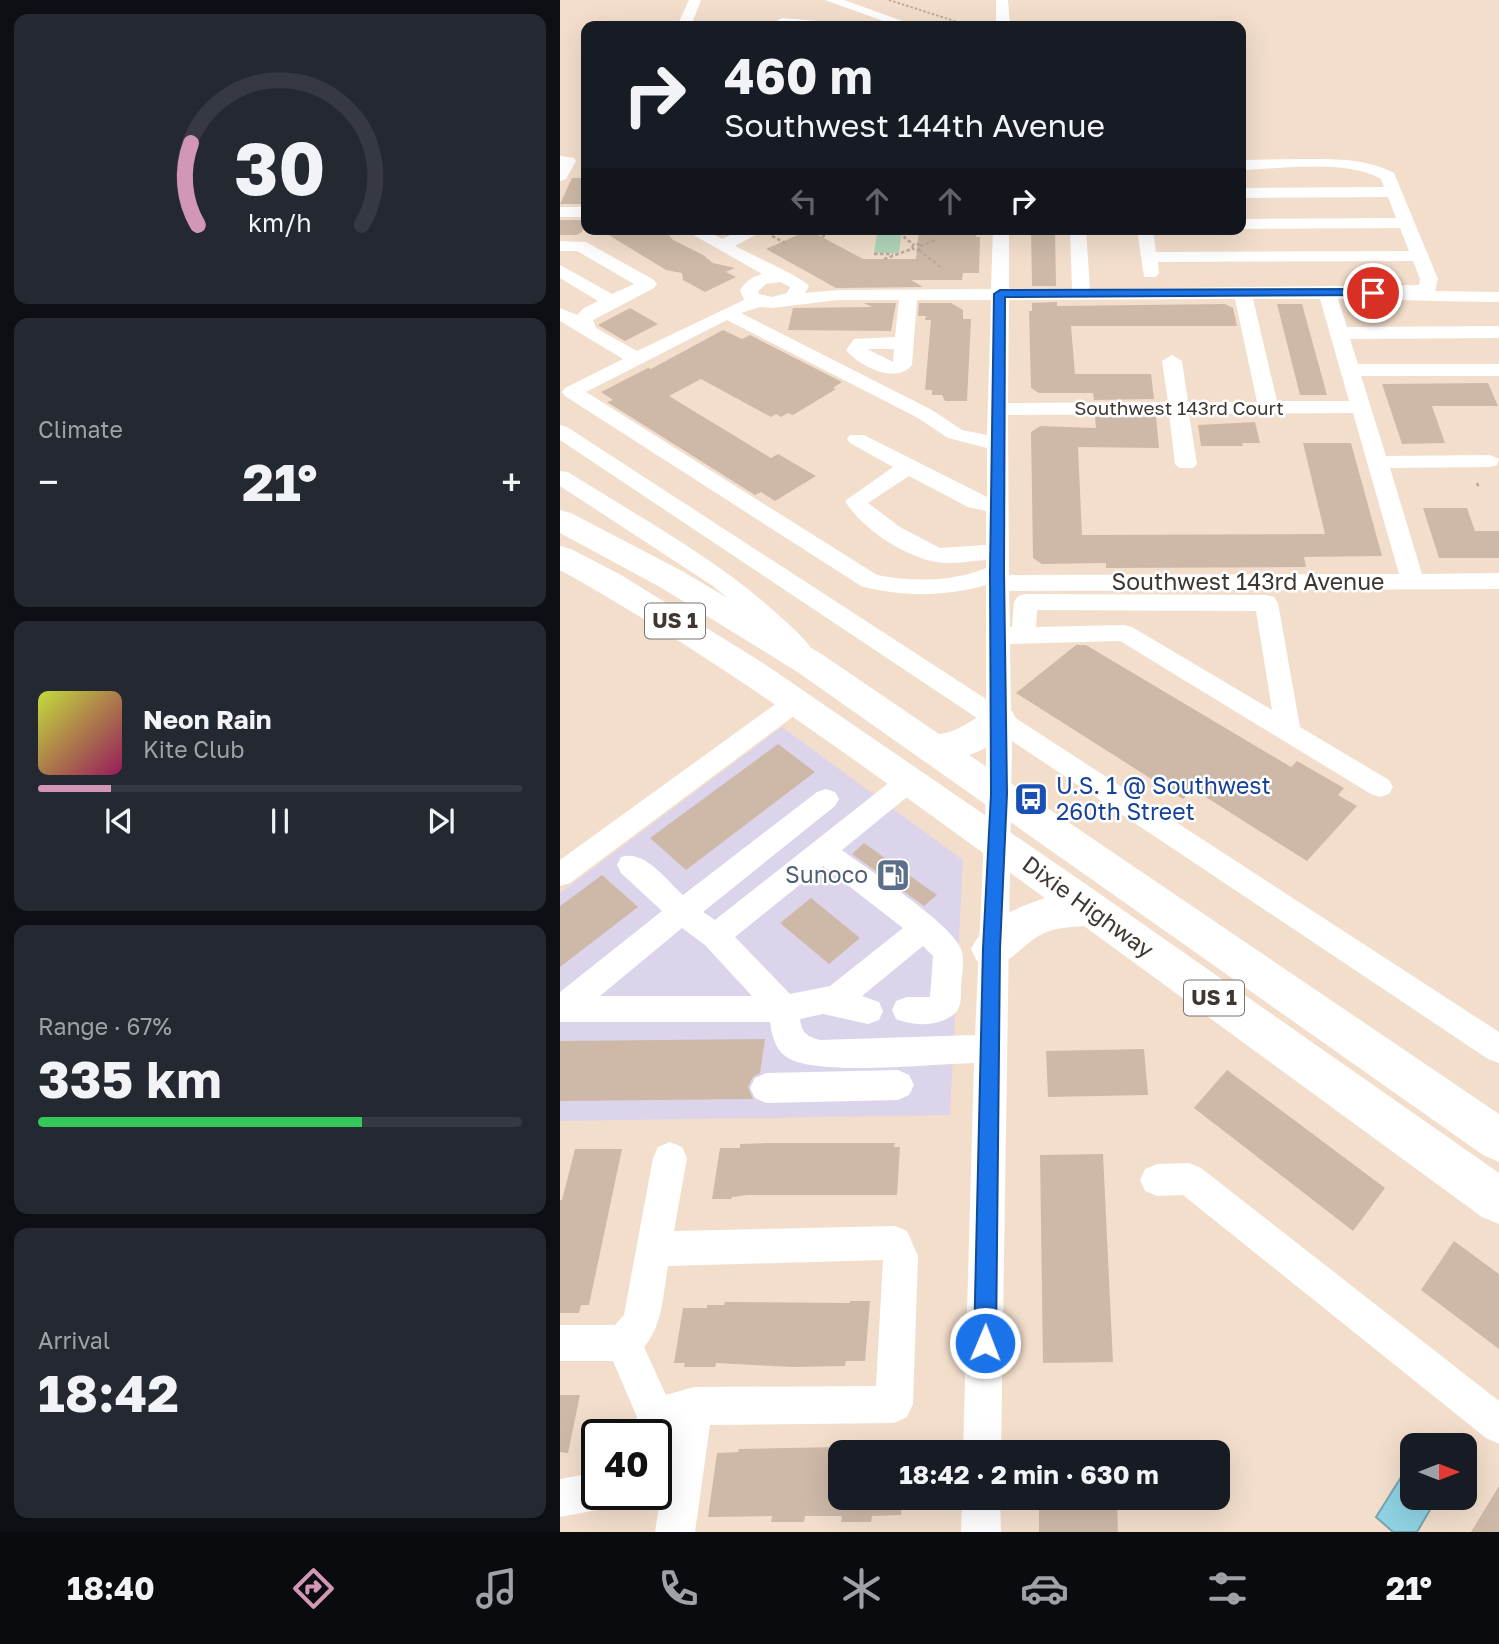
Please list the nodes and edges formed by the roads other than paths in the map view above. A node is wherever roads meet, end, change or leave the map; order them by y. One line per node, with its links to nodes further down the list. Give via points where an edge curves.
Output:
1 (695, 0): 4 (street)
2 (831, 0): 5 (street)
3 (1002, 0): 6 (street)
4 (686, 21)
5 (894, 21)
6 (1003, 21)
7 (560, 160): 9 (street, via 568,161)
8 (1246, 165): 10 (street, via 1368,166 1386,174)
9 (560, 176)
10 (1395, 192): 11 (street); 14 (street)
11 (1246, 193)
12 (560, 212): 13 (street)
13 (581, 212)
14 (1407, 223): 15 (street); 24 (street)
15 (1246, 224)
16 (702, 235): 22 (street)
17 (755, 235): 22 (street)
18 (1001, 235): 35 (street)
19 (1077, 235): 29 (street)
20 (1146, 235): 23 (street)
21 (560, 246): 39 (street, via 580,246 648,284)
22 (721, 246): 25 (street)
23 (1148, 257): 24 (street); 30 (street)
24 (1420, 257): 33 (street, via 1429,282)
25 (748, 261): 27 (street); 28 (street)
26 (560, 270): 39 (street)
27 (789, 280): 28 (street); 36 (street); 38 (street, via 800,290)
28 (755, 292): 38 (street, via 773,303); 40 (street); 46 (street)
29 (1081, 293): 30 (street); 35 (street)
30 (1153, 293): 31 (street)
31 (1243, 293): 32 (street); 53 (street)
32 (1327, 293): 33 (street); 44 (street)
33 (1419, 293): 37 (street)
34 (909, 294): 35 (street); 36 (street); 45 (street)
35 (1000, 294): 54 (street)
36 (838, 295): 38 (street)
37 (1499, 297)
38 (788, 300)
39 (612, 302): 42 (street, via 590,312)
40 (727, 313): 46 (street); 57 (street, via 925,414 955,434 974,455)
41 (560, 314): 42 (street)
42 (584, 326): 46 (street)
43 (1499, 332): 44 (street)
44 (1339, 333): 48 (street)
45 (904, 343)
46 (633, 357): 50 (street)
47 (1164, 361): 52 (street)
48 (1350, 370): 49 (street); 51 (street)
49 (1499, 370)
50 (565, 388): 68 (street, via 869,581 957,584 975,581)
51 (1361, 407): 53 (street, Southwest 143rd Court); 59 (street)
52 (1170, 408): 53 (street, Southwest 143rd Court); 54 (street, Southwest 143rd Court); 60 (street)
53 (1268, 408)
54 (998, 409): 57 (street)
55 (560, 432): 75 (street)
56 (857, 439): 61 (street)
57 (997, 452): 64 (street)
58 (1490, 461): 59 (street)
59 (1377, 462): 70 (street)
60 (1178, 464)
61 (908, 467): 64 (street, via 976,502); 68 (street, via 858,499 862,512 909,543 939,556)
62 (560, 477): 63 (street)
63 (597, 501): 66 (street, via 602,518); 73 (street, via 761,611)
64 (997, 506): 68 (street)
65 (560, 520): 66 (highway, US 1)
66 (591, 534): 67 (highway); 73 (highway, US 1)
67 (561, 557): 74 (highway, Dixie Highway / US 1, via 690,629)
68 (997, 569): 70 (street, Southwest 143rd Avenue); 72 (street)
69 (1499, 581): 70 (street, Southwest 143rd Avenue)
70 (1413, 582)
71 (1024, 634): 72 (street); 76 (street, via 1124,633); 76 (street, via 1026,602 1266,603)
72 (998, 636): 75 (street)
73 (811, 664): 77 (highway, Dixie Highway / US 1)
74 (797, 701): 78 (highway, Dixie Highway / US 1); 85 (street)
75 (999, 720): 77 (highway, via 978,739); 80 (street); 97 (street)
76 (1288, 730): 79 (street)
77 (932, 748): 80 (highway, Dixie Highway / US 1)
78 (909, 781): 82 (highway, Dixie Highway / US 1); 83 (street)
79 (1380, 787)
80 (999, 794): 82 (street); 102 (highway, Dixie Highway / US 1)
81 (825, 799): 87 (street)
82 (997, 842): 86 (highway, Dixie Highway / US 1); 90 (street)
83 (822, 850): 88 (street); 89 (street)
84 (631, 865): 87 (street)
85 (560, 875)
86 (1089, 909): 90 (highway, via 1035,916); 105 (highway, Dixie Highway / US 1)
87 (682, 912): 89 (street); 92 (street)
88 (924, 928): 91 (street, via 838,998); 94 (street, via 948,952 946,1004 935,1010)
89 (715, 936): 93 (street)
90 (992, 949): 96 (street)
91 (823, 1001): 93 (street); 95 (street)
92 (560, 1009): 93 (street)
93 (784, 1009): 98 (street, via 787,1036 798,1048)
94 (907, 1010)
95 (868, 1011)
96 (990, 1048): 98 (street); 113 (street)
97 (1499, 1049)
98 (841, 1053): 100 (street)
99 (898, 1086): 100 (street)
100 (838, 1087): 101 (street)
101 (766, 1088)
102 (1499, 1140)
103 (670, 1158): 106 (street)
104 (1157, 1180): 112 (street, via 1189,1180)
105 (1499, 1201)
106 (654, 1249): 108 (street, via 640,1324); 109 (street, via 895,1243 901,1256 894,1404)
107 (560, 1343): 108 (street)
108 (623, 1343): 110 (street)
109 (694, 1406): 111 (street); 117 (street)
110 (650, 1419)
111 (667, 1419)
112 (1499, 1425)
113 (982, 1440)
114 (581, 1494): 115 (street)
115 (560, 1499)
116 (981, 1510): 118 (street)
117 (675, 1532)
118 (981, 1532)

